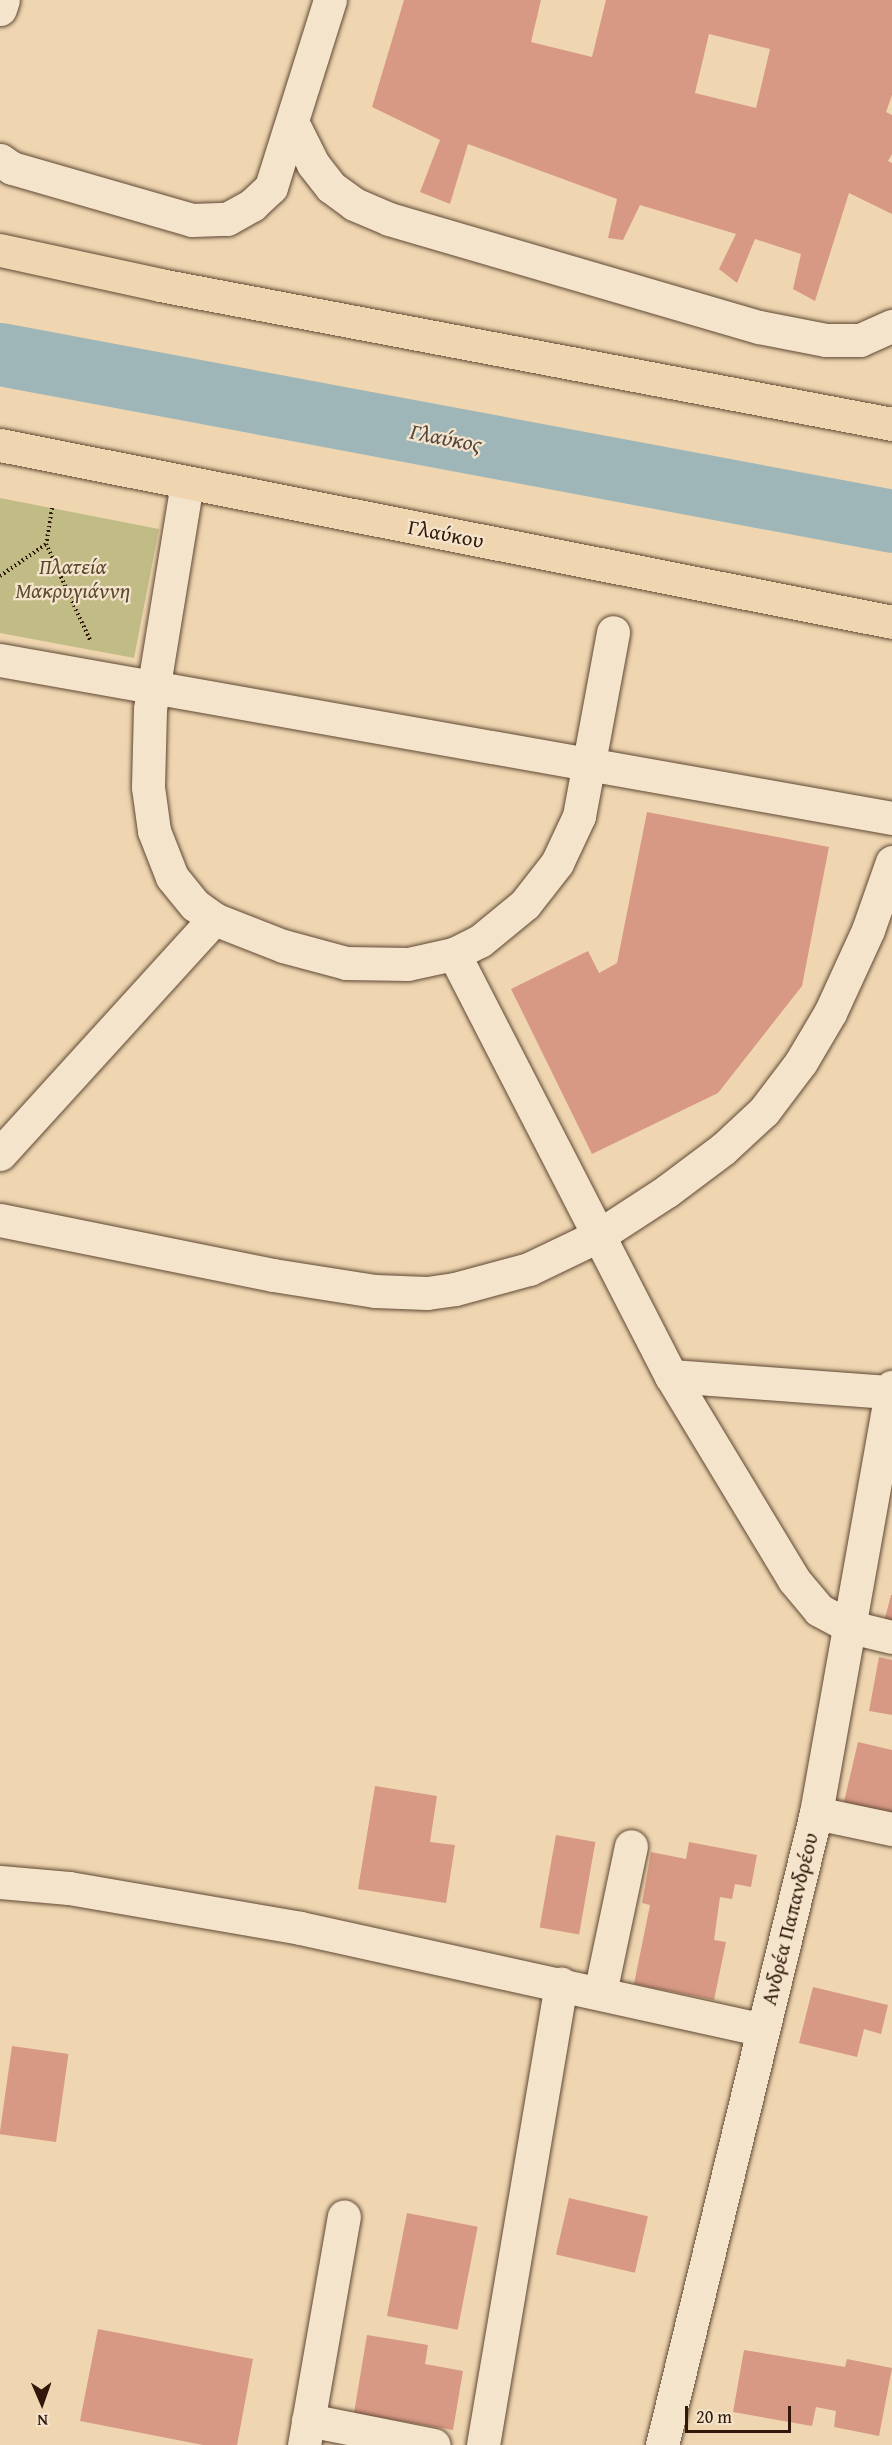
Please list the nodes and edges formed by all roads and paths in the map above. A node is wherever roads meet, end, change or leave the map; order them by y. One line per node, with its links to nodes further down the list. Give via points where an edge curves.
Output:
1 (3, 0): 3 (street)
2 (330, 0): 4 (street)
3 (0, 9)
4 (293, 124): 5 (street, via 271,187 252,205 227,219 192,220 12,168); 7 (street, via 312,164 332,187 354,204 389,219 759,327 826,340 860,340)
5 (0, 160)
6 (0, 250): 8 (main road, via 160,285)
7 (892, 326)
8 (892, 423)
9 (0, 445): 10 (main road, Γλαύκου)
10 (187, 483): 14 (main road, Γλαύκου); 18 (street)
11 (52, 508): 12 (path)
12 (46, 544): 13 (path); 16 (path)
13 (0, 576)
14 (892, 622)
15 (613, 632): 19 (street)
16 (96, 651)
17 (0, 660): 18 (street)
18 (152, 689): 19 (street); 22 (street, via 148,787 158,846 182,890)
19 (590, 764): 20 (street); 23 (street, via 571,838 542,884 502,926)
20 (892, 819)
21 (892, 862): 26 (street, via 868,930 830,1013 779,1093 723,1149)
22 (214, 919): 23 (street, via 283,946 346,963 388,966); 24 (street)
23 (454, 954): 26 (street)
24 (2, 1148)
25 (0, 1220): 26 (street, via 262,1273 397,1293 445,1290 502,1278 563,1255)
26 (598, 1236): 27 (street)
27 (671, 1376): 28 (street); 29 (street, via 806,1597 819,1610)
28 (892, 1390): 29 (street, Ανδρέα Παπανδρέου)
29 (851, 1628): 30 (street); 31 (street, Ανδρέα Παπανδρέου)
30 (892, 1637)
31 (816, 1813): 32 (street); 37 (street, Ανδρέα Παπανδρέου)
32 (892, 1829)
33 (631, 1846): 36 (street)
34 (0, 1882): 35 (street, via 69,1888 206,1910)
35 (561, 1984): 36 (street); 41 (street)
36 (600, 1993): 37 (street)
37 (763, 2031): 42 (street, Ανδρέα Παπανδρέου)
38 (344, 2216): 39 (street)
39 (306, 2432): 40 (street)
40 (434, 2445)
41 (483, 2445)
42 (662, 2445)

